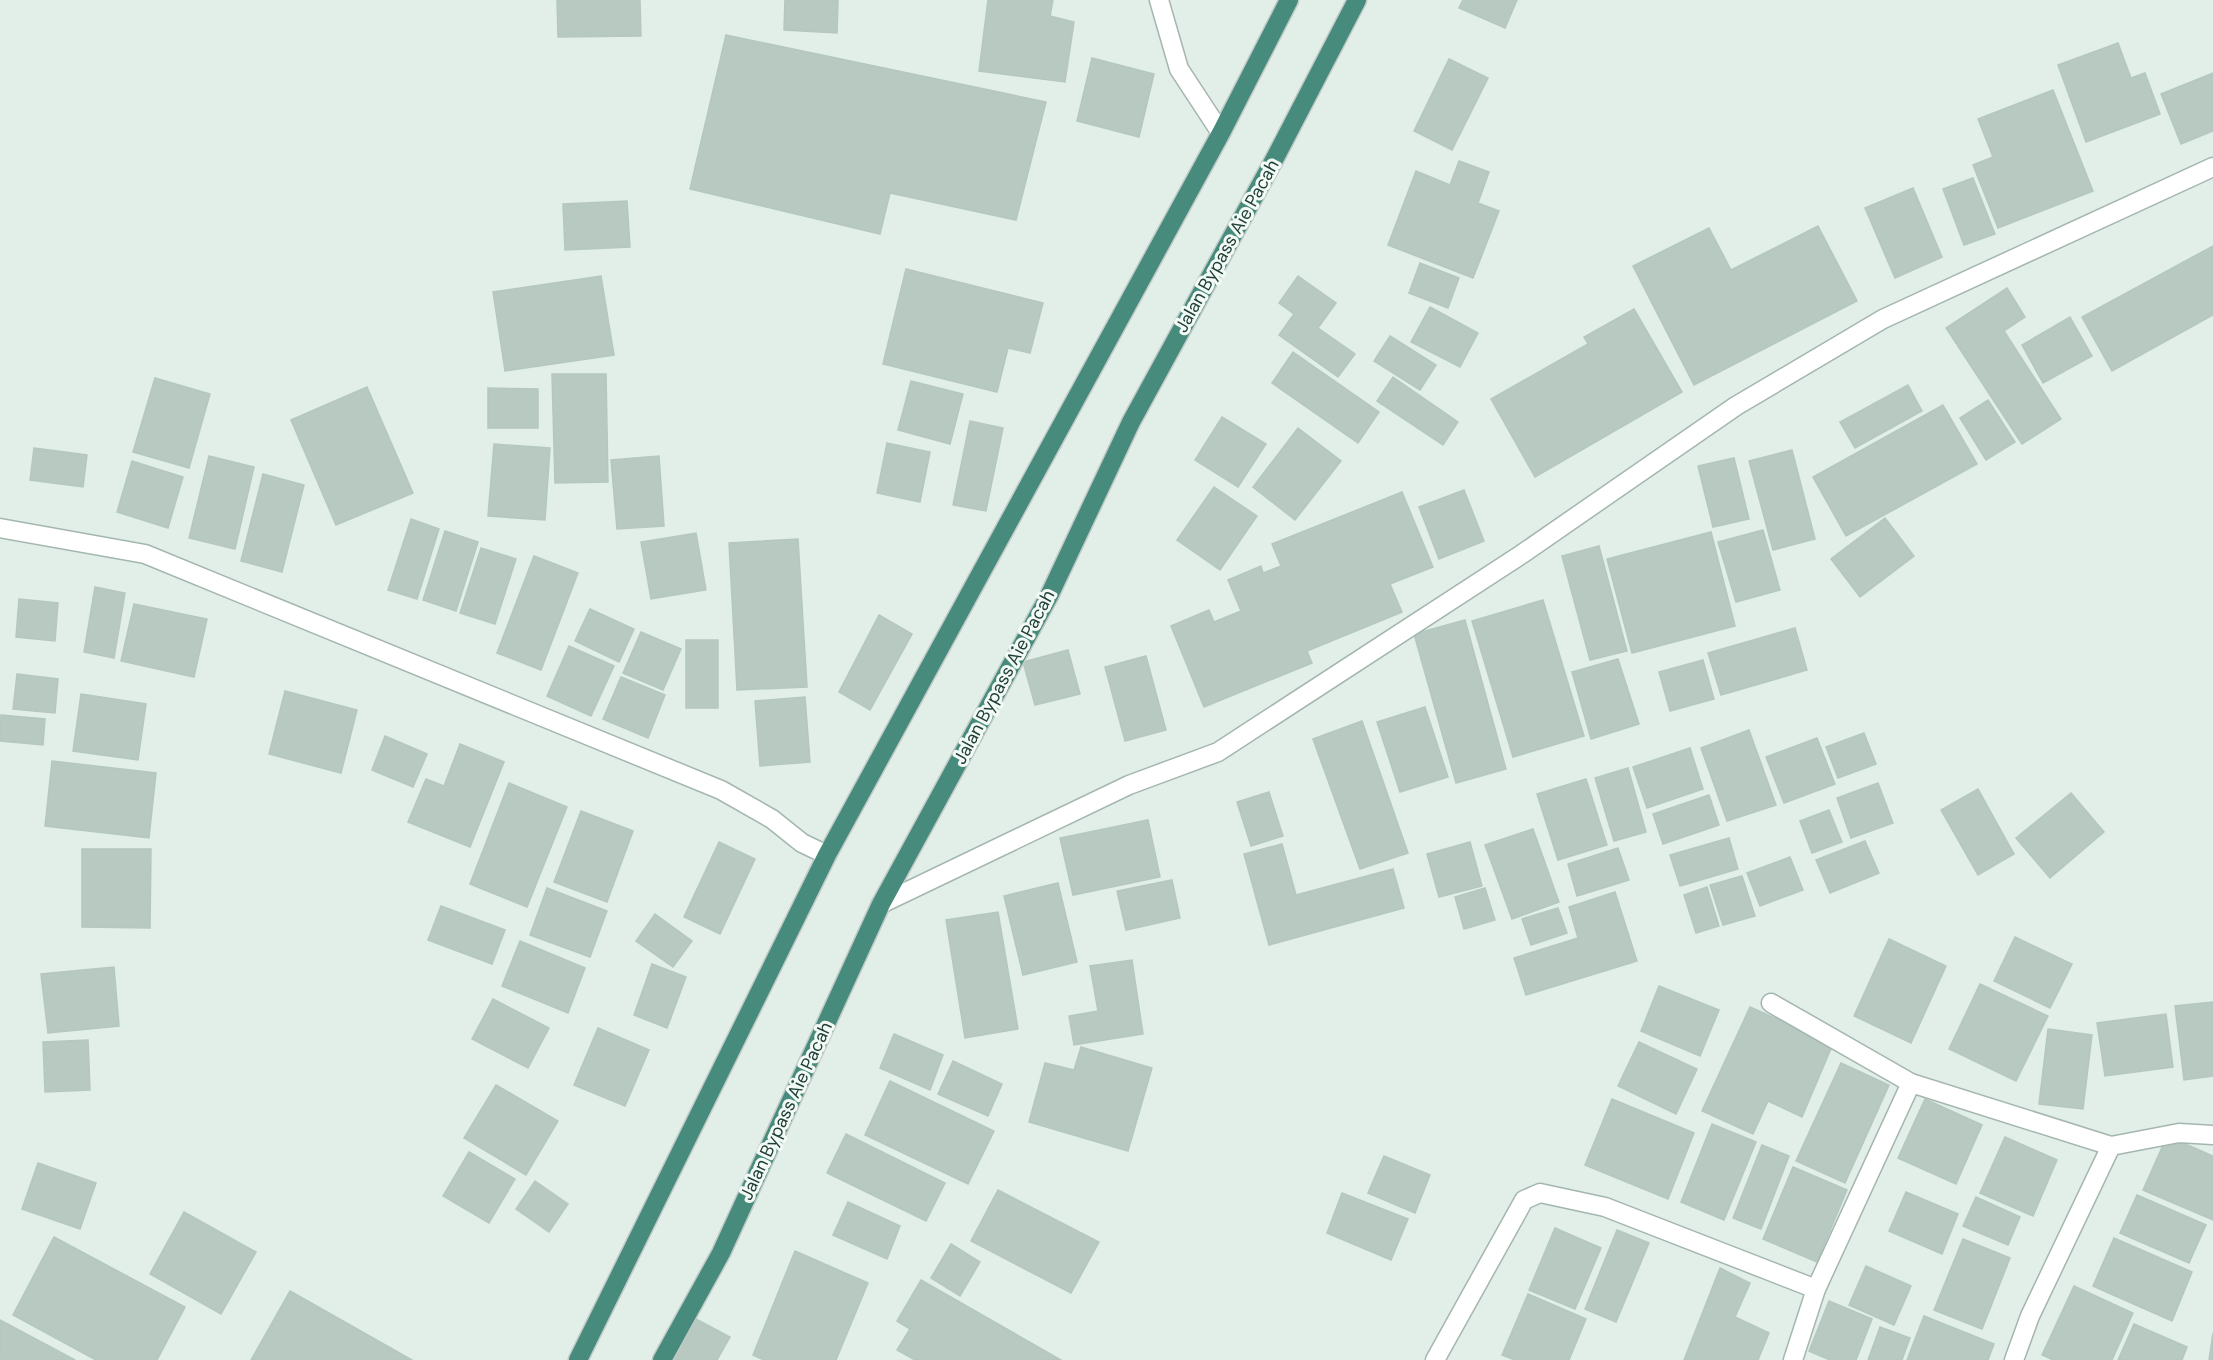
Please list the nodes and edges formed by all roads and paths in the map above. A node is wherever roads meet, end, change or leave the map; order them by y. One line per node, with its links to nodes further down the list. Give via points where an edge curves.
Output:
1 (1159, 0): 4 (street, via 1179,69)
2 (1289, 0): 4 (highway)
3 (1357, 0): 8 (highway, Jalan Bypass Aie Pacah, via 1131,422 1049,596)
4 (1221, 133): 7 (highway)
5 (2213, 167): 8 (street, via 1873,325 1736,406 1522,554 1218,752 1129,785)
6 (0, 528): 7 (street, via 145,554 721,790)
7 (827, 855): 14 (highway)
8 (881, 904): 15 (highway, Jalan Bypass Aie Pacah, via 721,1253)
9 (1771, 1003): 10 (street)
10 (1911, 1083): 12 (street); 13 (street)
11 (2213, 1135): 12 (street, via 2179,1133)
12 (2111, 1146): 18 (street, via 2030,1317)
13 (1816, 1289): 16 (street, via 1605,1207 1540,1192 1524,1200); 17 (street)
14 (578, 1360)
15 (662, 1360)
16 (1435, 1360)
17 (1794, 1360)
18 (2014, 1360)

